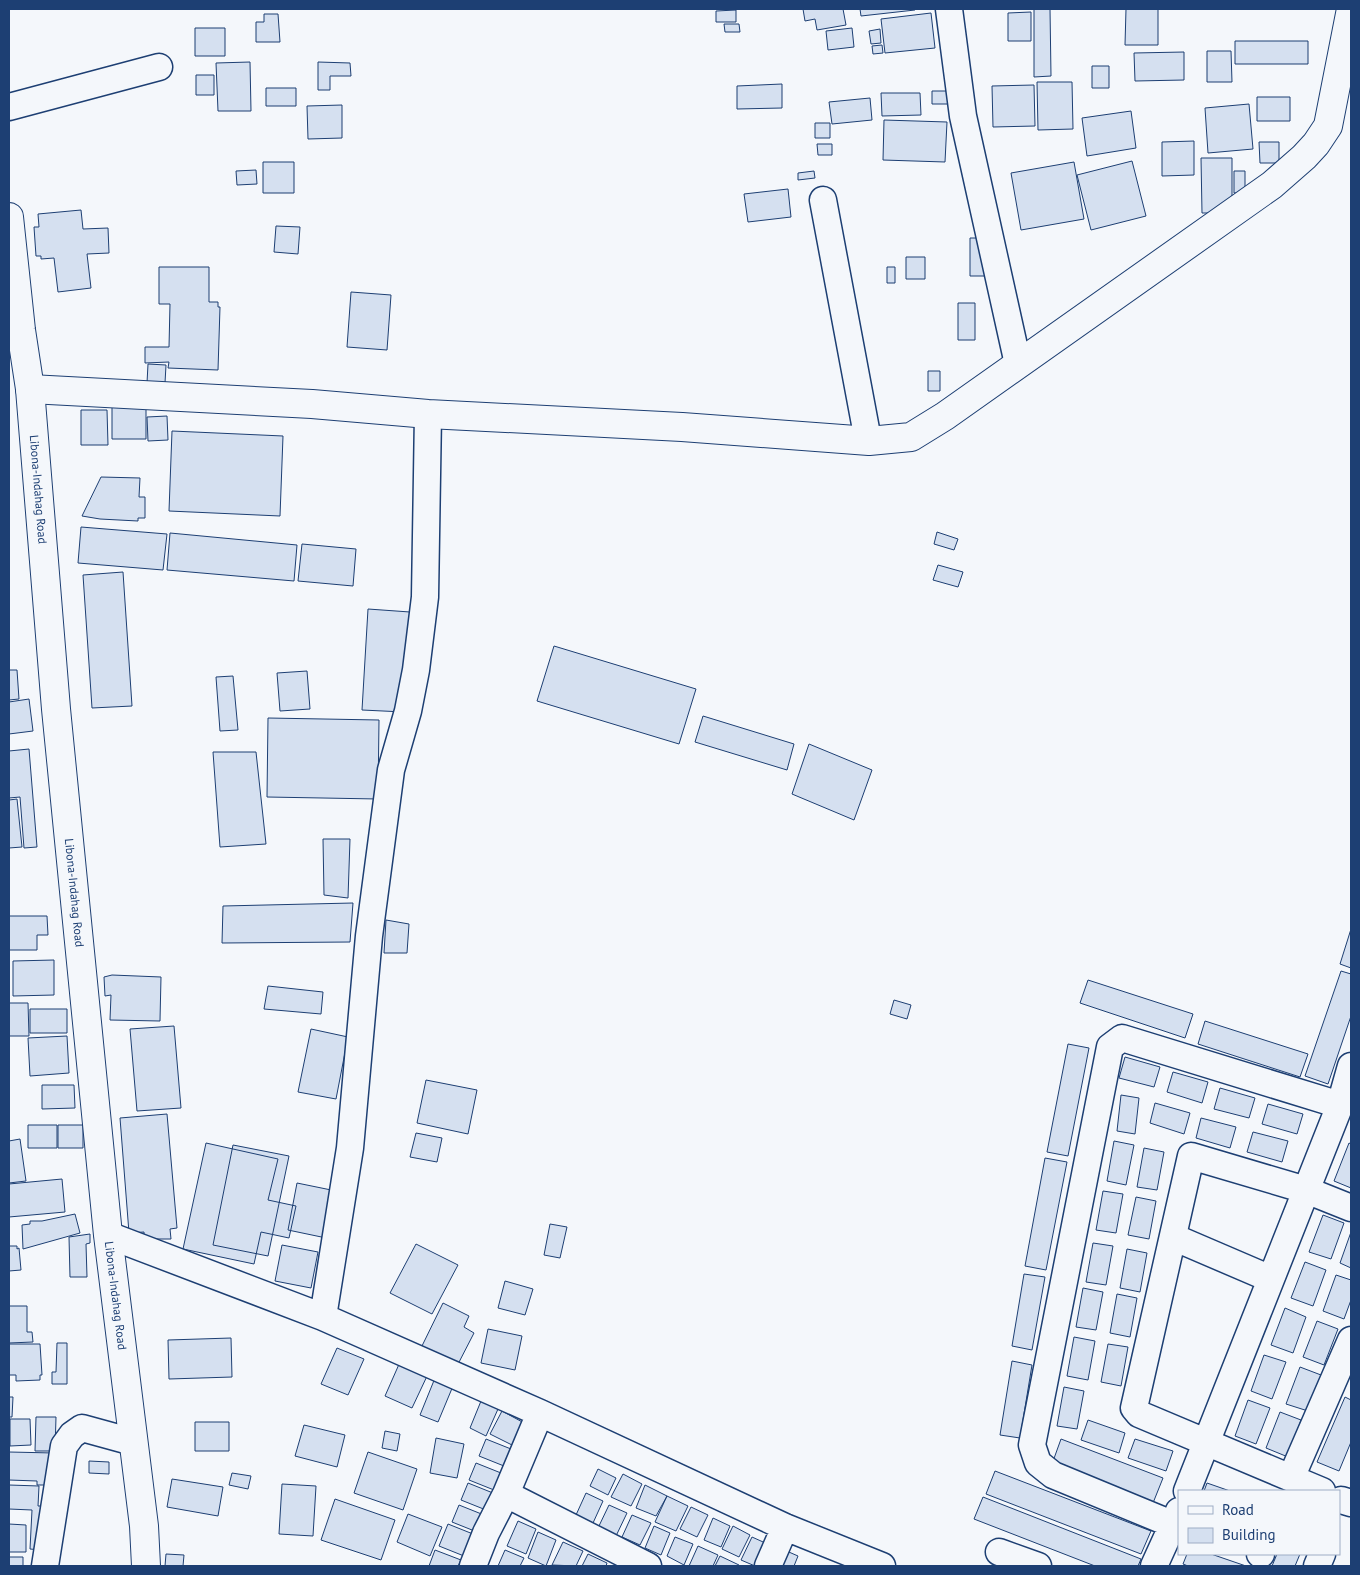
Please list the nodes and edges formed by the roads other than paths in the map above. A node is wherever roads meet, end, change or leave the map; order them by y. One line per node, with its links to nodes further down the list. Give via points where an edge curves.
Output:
1 (949, 9): 8 (street, via 963,116)
2 (1351, 9): 8 (main road, via 1328,126 1304,157 1265,190)
3 (159, 67): 4 (street)
4 (9, 107)
5 (823, 200): 11 (street)
6 (9, 217): 7 (main road, Libona-Indahag Road)
7 (15, 331): 9 (main road, Libona-Indahag Road)
8 (1018, 364): 11 (main road, via 911,437)
9 (30, 388): 10 (main road); 16 (main road, Libona-Indahag Road, via 57,719)
10 (428, 414): 11 (main road); 19 (street, via 425,597 408,712 390,770 350,1148)
11 (868, 440)
12 (1351, 1066): 13 (street)
13 (1340, 1105): 14 (street); 28 (street, via 1122,1038 1110,1047 1032,1445 1038,1463 1053,1474)
14 (1306, 1190): 15 (street); 17 (street, via 1191,1156); 18 (street)
15 (1351, 1208)
16 (108, 1235): 19 (street); 22 (main road, Libona-Indahag Road)
17 (1173, 1238): 18 (street); 23 (street, via 1134,1408 1139,1414)
18 (1271, 1279): 23 (street)
19 (323, 1317): 21 (street)
20 (1351, 1340): 24 (street)
21 (540, 1413): 27 (street); 29 (street)
22 (133, 1442): 31 (street, via 82,1428 68,1440 64,1446); 32 (main road, Libona-Indahag Road)
23 (1206, 1443): 24 (street); 25 (street)
24 (1291, 1478): 26 (street)
25 (1187, 1490)
26 (1317, 1490)
27 (506, 1494): 33 (street); 34 (street)
28 (1177, 1521): 38 (street)
29 (785, 1528): 35 (street); 36 (street)
30 (999, 1552): 37 (street)
31 (45, 1566)
32 (146, 1566)
33 (473, 1566)
34 (648, 1566)
35 (768, 1566)
36 (882, 1566)
37 (1038, 1566)
38 (1154, 1566)

